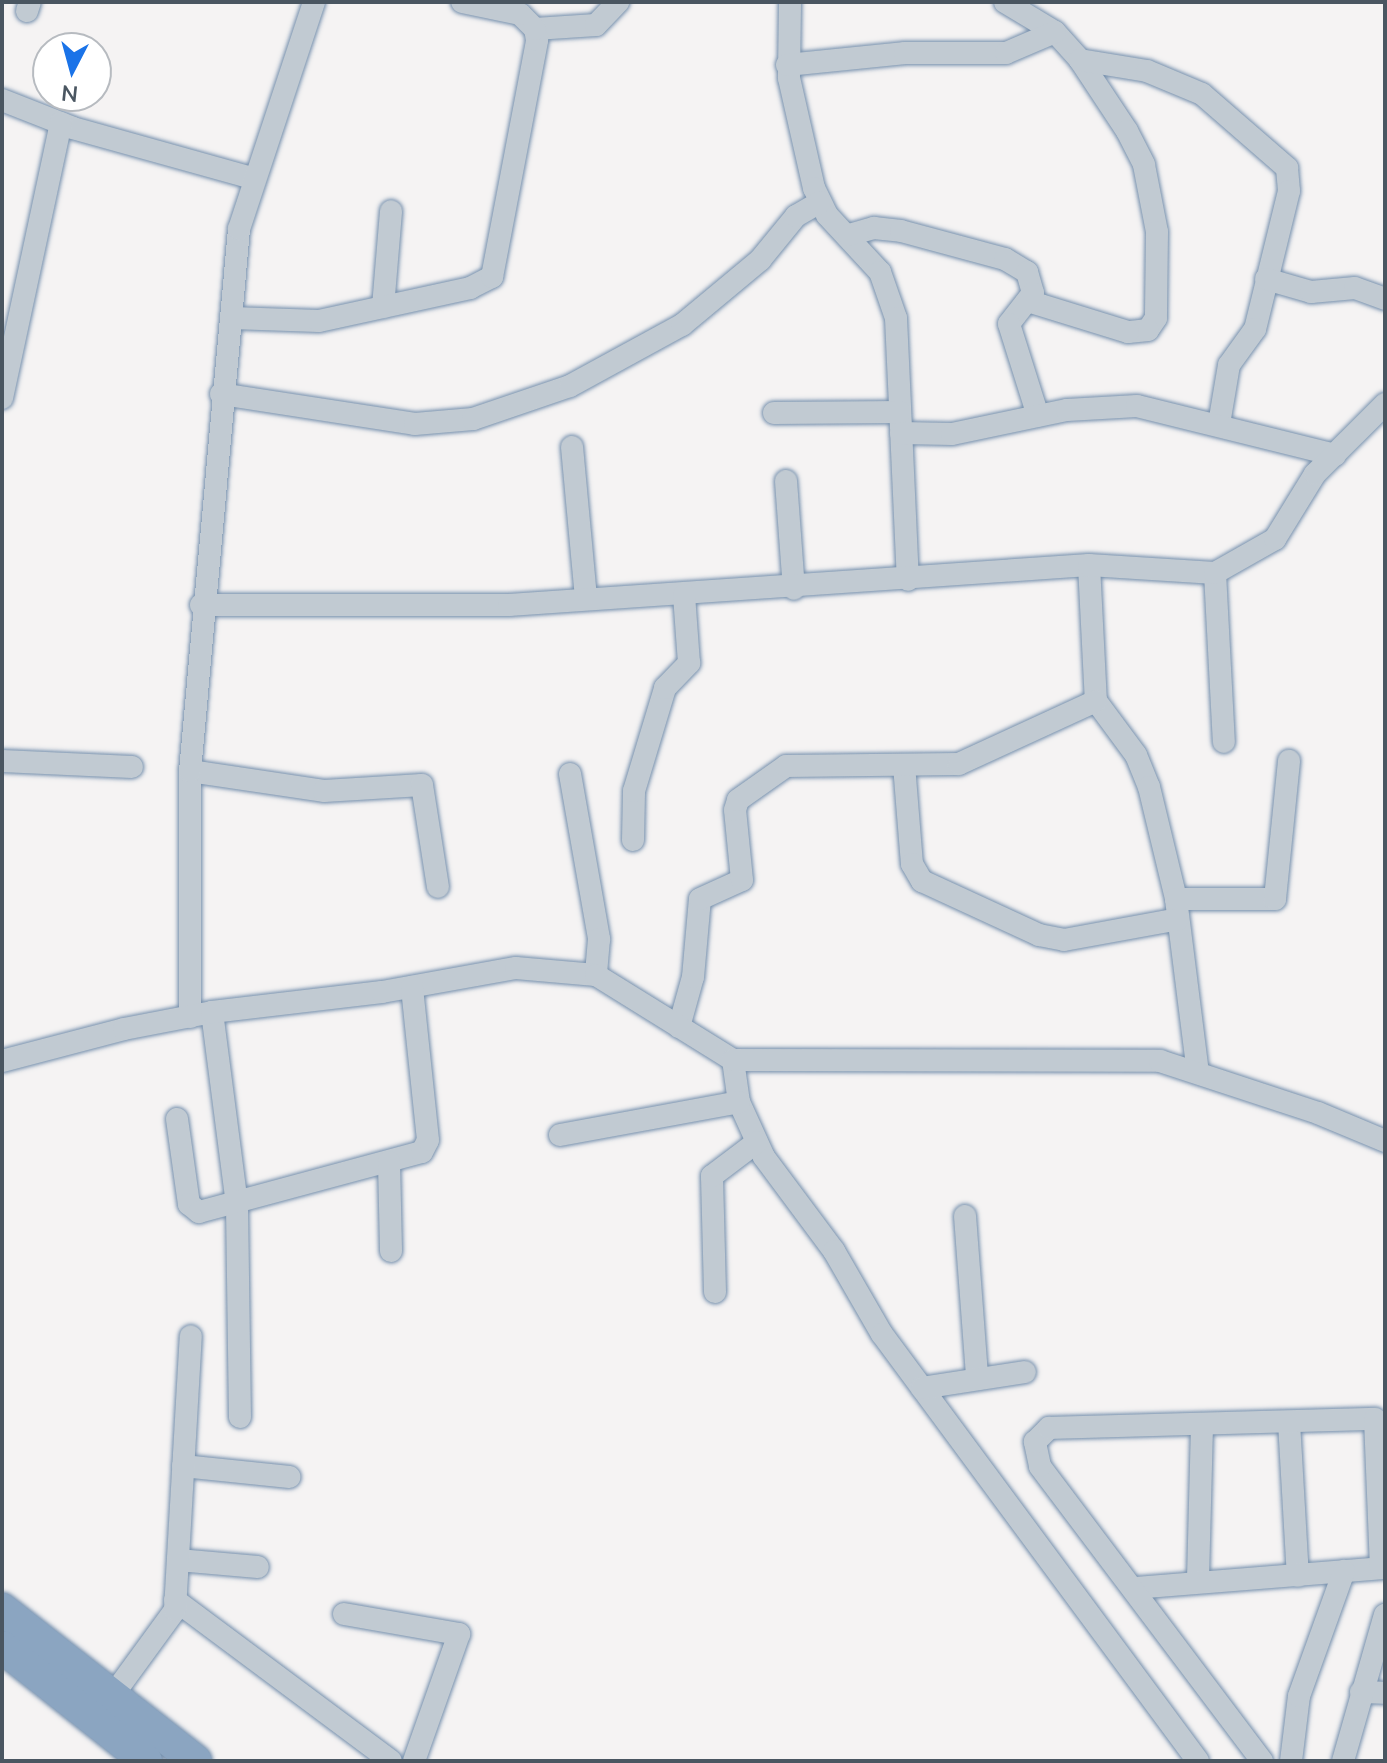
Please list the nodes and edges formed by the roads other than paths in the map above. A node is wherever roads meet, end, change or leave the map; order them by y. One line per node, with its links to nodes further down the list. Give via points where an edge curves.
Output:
1 (314, 2): 12 (street)
2 (462, 2): 6 (street, via 520,14)
3 (618, 2): 6 (street, via 596,25)
4 (790, 2): 9 (street)
5 (1005, 2): 7 (street)
6 (535, 29): 19 (street, via 537,51 492,277 470,288)
7 (1055, 32): 8 (street); 9 (street, via 1006,53 905,53)
8 (1080, 60): 16 (street, via 1147,71 1202,94 1283,159 1289,191); 18 (street, via 1144,165 1157,232 1156,318 1148,330 1128,332)
9 (787, 65): 13 (street)
10 (2, 100): 11 (street)
11 (61, 123): 12 (street); 22 (street)
12 (252, 178): 20 (street, via 239,229)
13 (820, 202): 15 (street); 21 (street, via 796,216 760,260 682,325 570,386 473,419 415,424)
14 (391, 211): 19 (street)
15 (849, 235): 18 (street, via 885,228 1005,259 1031,277); 26 (street, via 880,272 893,304)
16 (1266, 279): 17 (street, via 1311,292 1355,288); 27 (street, via 1252,336 1229,365)
17 (1385, 299)
18 (1028, 301): 25 (street, via 1009,324)
19 (383, 307): 20 (street, via 308,323)
20 (232, 318): 21 (street)
21 (221, 394): 37 (street)
22 (2, 398)
23 (1385, 404): 29 (street)
24 (774, 413): 26 (street)
25 (1038, 416): 26 (street, via 952,434); 27 (street, via 1137,406)
26 (900, 423): 33 (street)
27 (1219, 424): 29 (street)
28 (572, 447): 36 (street)
29 (1335, 455): 32 (street, via 1315,474 1275,539)
30 (786, 481): 34 (street)
31 (1089, 565): 32 (street); 33 (street); 38 (street)
32 (1215, 573): 39 (street)
33 (908, 580): 34 (street)
34 (794, 589): 35 (street)
35 (684, 595): 36 (street); 46 (street, via 689,663 665,688 634,791)
36 (586, 597): 37 (street, via 509,605)
37 (201, 605): 44 (street)
38 (1096, 701): 42 (street, via 959,764); 48 (street, via 1136,755 1149,787)
39 (1224, 742)
40 (2, 761): 43 (street)
41 (1289, 761): 48 (street, via 1275,899)
42 (904, 765): 48 (street, via 912,864 922,881 1039,935 1064,940); 52 (street, via 786,766 738,800 742,880 700,899 693,977)
43 (132, 767)
44 (190, 771): 47 (street, via 324,791 422,785); 51 (street)
45 (570, 774): 49 (street, via 599,939)
46 (633, 840)
47 (438, 887)
48 (1177, 909): 55 (street)
49 (596, 975): 50 (street, via 516,968); 52 (street)
50 (412, 987): 51 (street); 61 (street, via 427,1148)
51 (201, 1014): 54 (street); 62 (street)
52 (679, 1027): 53 (street)
53 (733, 1060): 55 (street, via 1160,1061); 56 (street)
54 (2, 1061)
55 (1198, 1073): 59 (street)
56 (739, 1102): 58 (street); 60 (street)
57 (177, 1119): 62 (street, via 192,1210)
58 (560, 1135)
59 (1385, 1141)
60 (757, 1142): 65 (street, via 712,1176); 69 (street)
61 (389, 1162): 62 (street); 64 (street)
62 (237, 1205): 70 (street)
63 (965, 1216): 68 (street)
64 (391, 1251)
65 (715, 1292)
66 (191, 1336): 73 (street)
67 (1025, 1372): 68 (street)
68 (977, 1376): 69 (street)
69 (922, 1388): 94 (street)
70 (240, 1417)
71 (1289, 1422): 72 (street); 77 (street, via 1375,1419); 79 (street)
72 (1202, 1426): 80 (street); 81 (street, via 1049,1428 1035,1442 1040,1466)
73 (183, 1466): 74 (street); 75 (street)
74 (289, 1477)
75 (178, 1560): 76 (street); 82 (street)
76 (258, 1567)
77 (1383, 1568): 78 (street)
78 (1344, 1571): 79 (street); 96 (street, via 1299,1696)
79 (1298, 1576): 80 (street)
80 (1198, 1579): 81 (street)
81 (1135, 1588): 95 (street)
82 (175, 1600): 89 (street, via 171,1621); 92 (street)
83 (2, 1609): 89 (highway)
84 (344, 1614): 93 (street, via 459,1634)
85 (1385, 1615): 87 (street)
86 (2, 1647): 90 (highway)
87 (1361, 1692): 88 (street); 97 (street)
88 (1385, 1693)
89 (113, 1695): 91 (highway)
90 (146, 1761)
91 (196, 1761)
92 (391, 1761)
93 (414, 1761)
94 (1198, 1761)
95 (1262, 1761)
96 (1291, 1761)
97 (1343, 1761)

